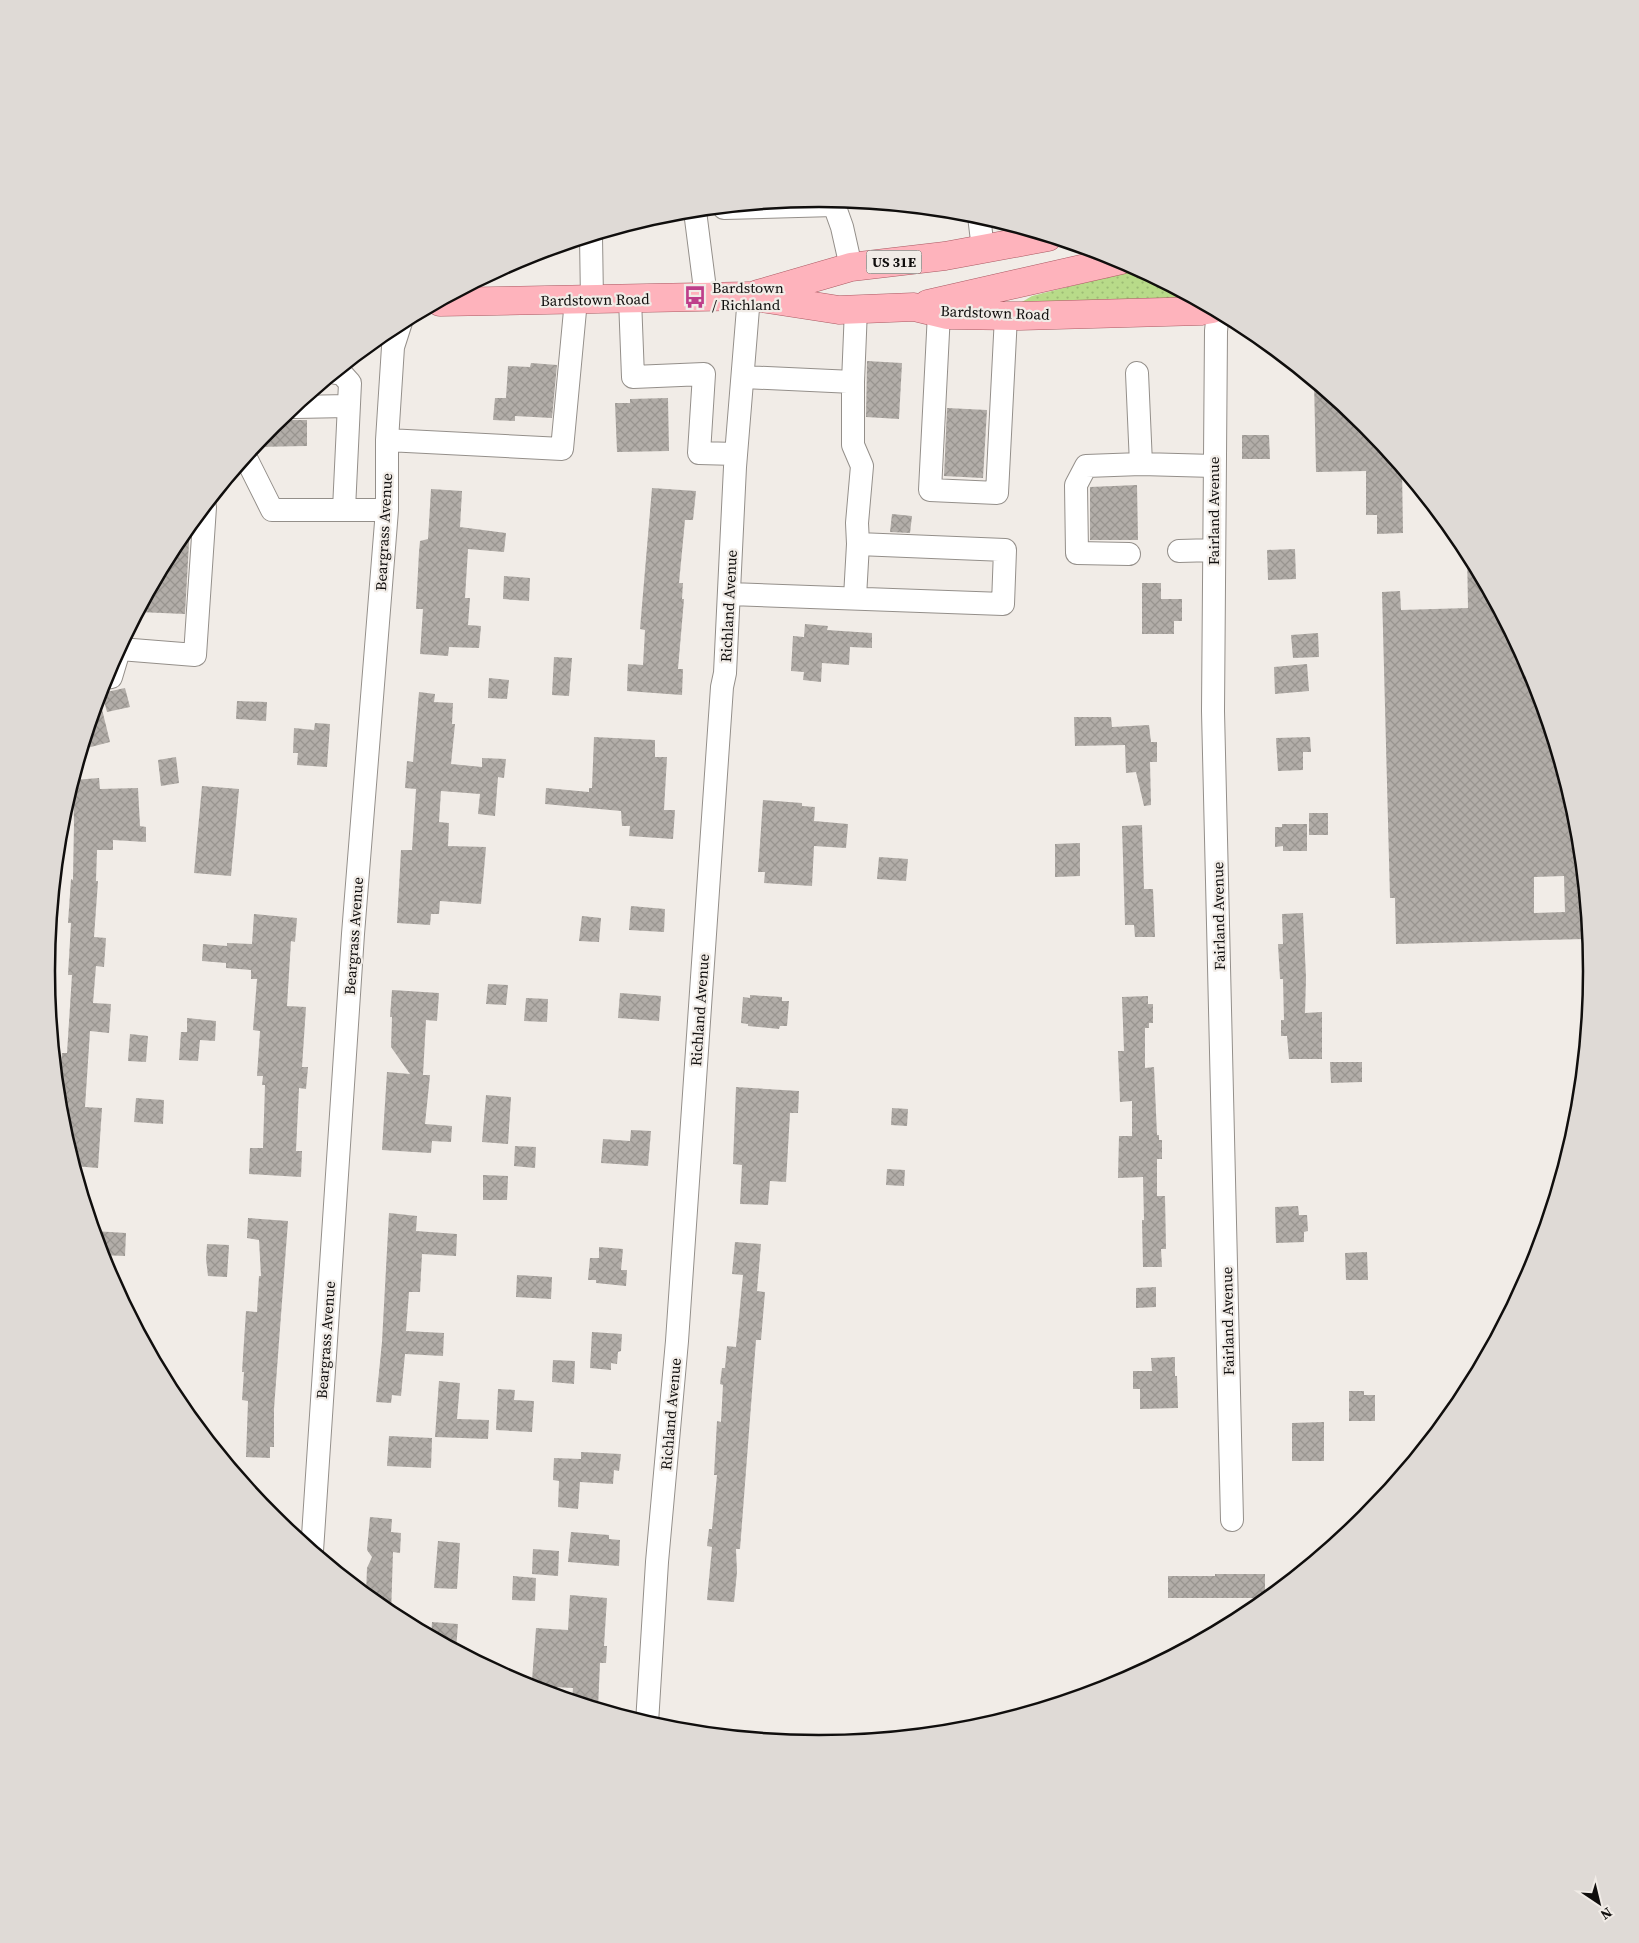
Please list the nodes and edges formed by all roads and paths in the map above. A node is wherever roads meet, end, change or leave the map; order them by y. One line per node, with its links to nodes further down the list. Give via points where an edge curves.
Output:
1 (835, 208): 8 (street)
2 (696, 218): 10 (street)
3 (980, 224): 6 (street)
4 (1036, 239): 6 (main road, Bardstown Road / US 31E)
5 (590, 243): 12 (street)
6 (982, 249): 8 (main road, Bardstown Road / US 31E)
7 (1108, 263): 15 (main road, US 31E)
8 (850, 267): 9 (main road, Bardstown Road / US 31E); 14 (main road)
9 (749, 296): 10 (main road, Bardstown Road / US 31E); 14 (main road, Bardstown Road / US 31E, via 839,310); 22 (street, Richland Avenue)
10 (706, 297): 11 (main road, Bardstown Road / US 31E)
11 (630, 299): 12 (main road, Bardstown Road / US 31E); 27 (street, via 633,377 704,374 699,453)
12 (584, 300): 13 (main road, Bardstown Road / US 31E); 26 (street, via 562,449)
13 (451, 302)
14 (856, 309): 15 (main road, Bardstown Road / US 31E); 23 (street)
15 (927, 310): 17 (main road, Bardstown Road, via 947,315); 17 (street, via 930,490 997,493)
16 (1204, 310): 17 (main road, Bardstown Road)
17 (1006, 316)
18 (1217, 319): 30 (street, Fairland Avenue)
19 (398, 334): 26 (street, Beargrass Avenue, via 393,347)
20 (1137, 373): 29 (street)
21 (342, 374): 24 (street, via 350,382)
22 (744, 377): 23 (street); 27 (street, Richland Avenue)
23 (853, 382): 34 (street, via 853,445 862,466)
24 (348, 406): 25 (street); 31 (street)
25 (305, 407)
26 (388, 440): 32 (street, Beargrass Avenue)
27 (736, 454): 38 (street, Richland Avenue)
28 (249, 463): 31 (street, via 272,510)
29 (1141, 464): 30 (street); 37 (street, via 1086,466 1076,485 1077,553)
30 (1214, 466): 35 (street, Fairland Avenue)
31 (344, 509): 32 (street)
32 (387, 510): 42 (street, Beargrass Avenue, via 353,934)
33 (204, 518): 40 (street, via 195,655)
34 (858, 544): 39 (street); 39 (street, via 1005,550 1003,604)
35 (1214, 550): 36 (street); 41 (street, Fairland Avenue, via 1213,711)
36 (1178, 551)
37 (1130, 554)
38 (730, 594): 39 (street); 43 (street, Richland Avenue)
39 (855, 597)
40 (127, 649)
41 (1232, 1520)
42 (312, 1544)
43 (647, 1716)

